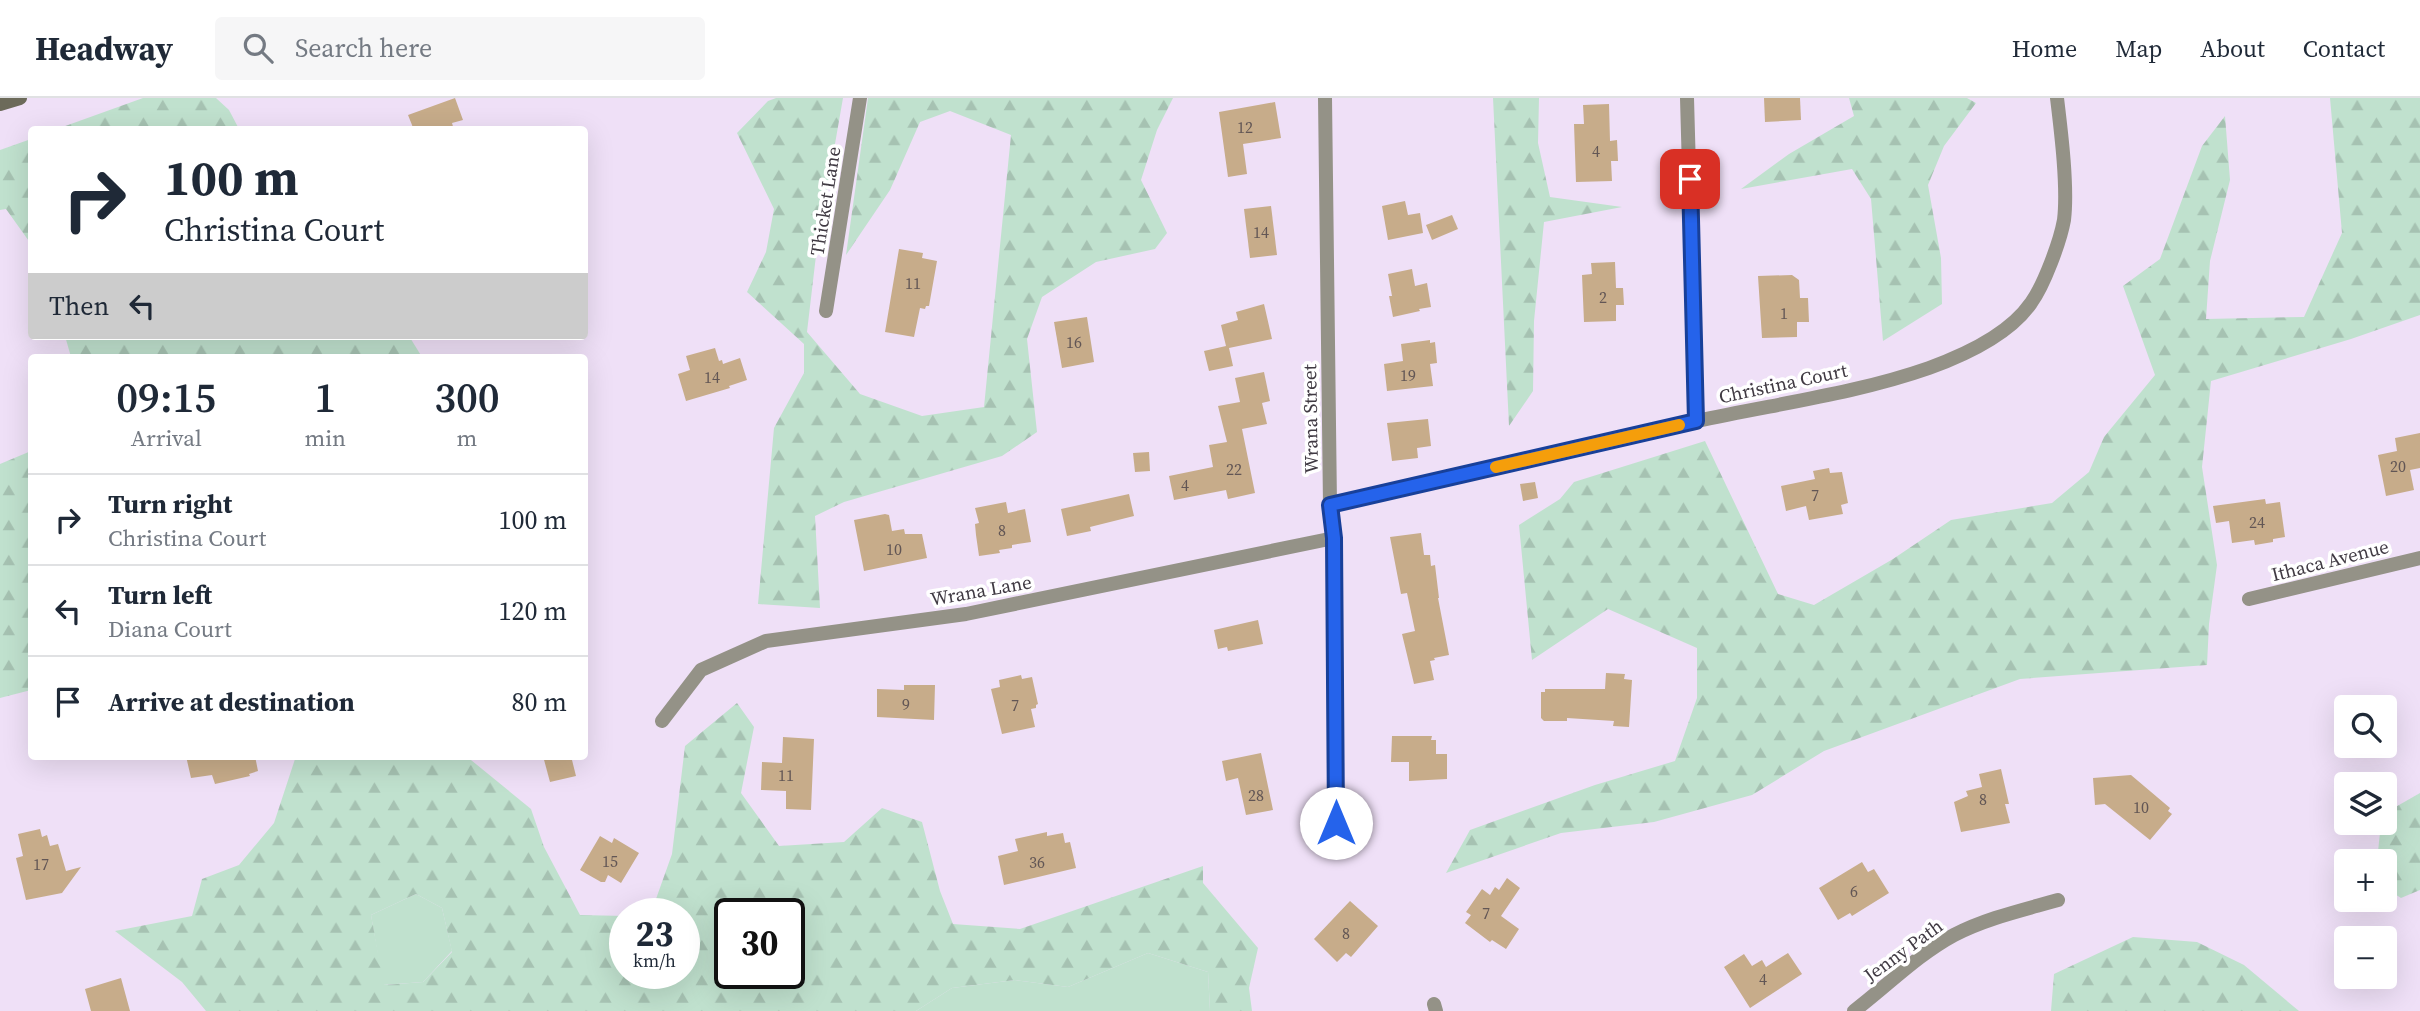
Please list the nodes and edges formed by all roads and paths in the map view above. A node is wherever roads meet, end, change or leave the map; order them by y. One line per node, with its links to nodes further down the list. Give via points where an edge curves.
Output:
1 (20, 98): 6 (main road)
2 (860, 98): 7 (street, Thicket Lane)
3 (1325, 98): 9 (street, Wrana Street)
4 (1687, 98): 8 (street)
5 (2057, 98): 8 (street, Christina Court, via 2064,220 2047,274 2031,304 2008,327 1930,367)
6 (0, 104)
7 (827, 311)
8 (1696, 421): 9 (street, Christina Court)
9 (1330, 505): 10 (street, Wrana Street)
10 (1334, 538): 13 (street, Wrana Lane, via 966,614 766,641 701,670); 14 (street, Wrana Street)
11 (2420, 558): 12 (street, Ithaca Avenue)
12 (2249, 599)
13 (662, 721)
14 (1336, 823)
15 (2058, 900): 16 (street, Jenny Path, via 1953,936)
16 (1854, 1011)

